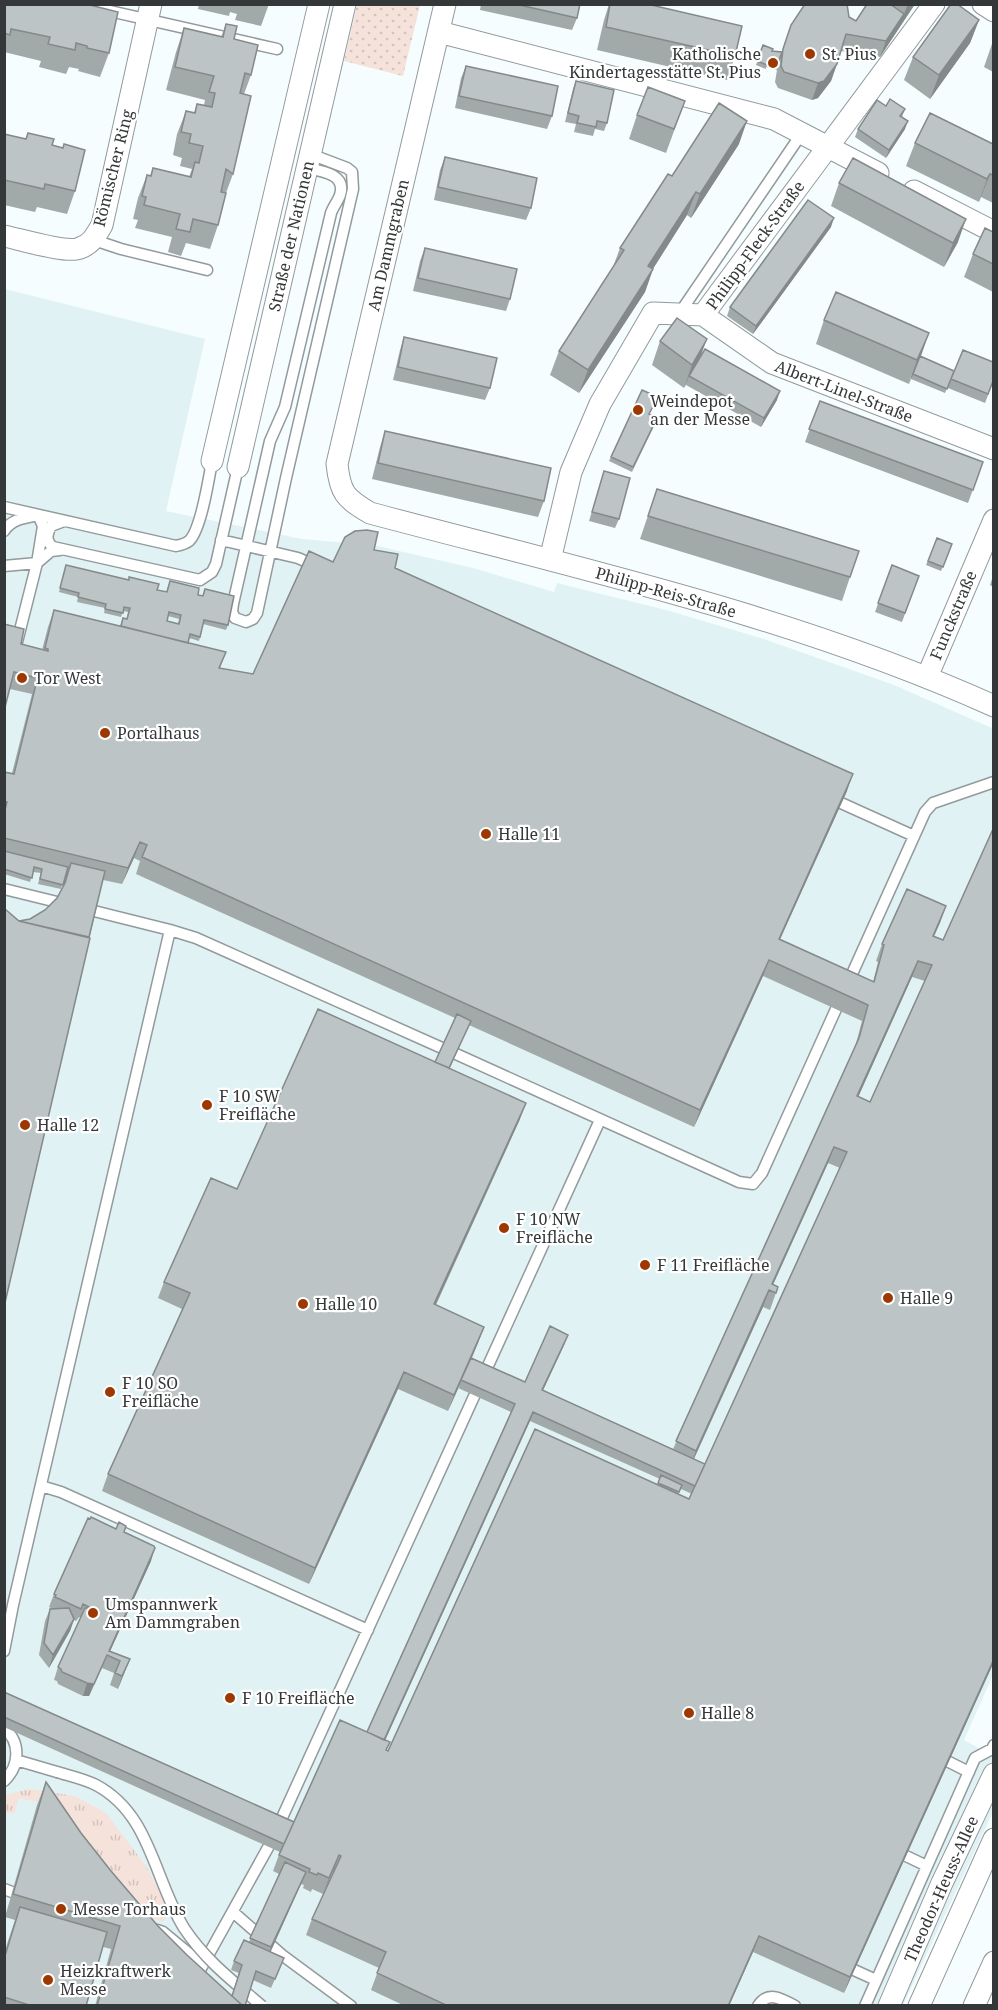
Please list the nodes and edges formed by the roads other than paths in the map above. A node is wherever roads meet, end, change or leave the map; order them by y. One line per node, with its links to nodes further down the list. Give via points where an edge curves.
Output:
1 (78, 4): 8 (lane)
2 (318, 4): 20 (street, Straße der Nationen)
3 (345, 4): 13 (street, Straße der Nationen)
4 (445, 4): 9 (street, Am Dammgraben)
5 (934, 4): 12 (street, Philipp-Fleck-Straße)
6 (983, 4): 7 (street)
7 (993, 11)
8 (149, 12): 10 (lane); 16 (street, Römischer Ring, via 102,225)
9 (439, 32): 11 (street, via 774,118); 25 (street, Am Dammgraben, via 337,464)
10 (277, 49)
11 (802, 133): 12 (street); 18 (lane)
12 (826, 147): 14 (street); 19 (street, Philipp-Fleck-Straße)
13 (308, 161): 21 (street, Straße der Nationen); 32 (lane, via 334,176 341,191 331,213 285,407 270,441); 34 (lane, via 338,163 347,168 352,172 353,189)
14 (993, 232)
15 (4, 236): 16 (street, Römischer Ring, via 78,250)
16 (94, 240): 17 (lane)
17 (207, 270)
18 (679, 314): 19 (street, Philipp-Fleck-Straße); 35 (street, Philipp-Fleck-Straße, via 653,313 600,404 571,472)
19 (703, 315): 22 (street, Albert-Linel-Straße, via 772,363)
20 (223, 414): 21 (lane, via 225,429 232,436 241,432); 23 (street, Straße der Nationen)
21 (249, 420): 24 (street, Straße der Nationen)
22 (993, 449)
23 (212, 461): 29 (lane, via 200,518 193,536 182,545)
24 (238, 467): 31 (lane)
25 (339, 487): 35 (street, Philipp-Reis-Straße, via 370,513)
26 (4, 507): 27 (lane)
27 (38, 515): 29 (lane); 30 (lane, via 8,524); 36 (lane, via 43,526)
28 (993, 520): 40 (street, Funckstraße)
29 (64, 521): 33 (lane, via 51,526 47,538)
30 (4, 531)
31 (221, 540): 32 (lane); 33 (lane, via 212,572 200,580)
32 (246, 546): 34 (lane); 34 (lane, via 232,612 241,622 253,619 256,613)
33 (61, 550): 36 (lane, via 51,551)
34 (270, 552): 38 (lane, via 298,558)
35 (550, 560): 40 (street, Philipp-Reis-Straße, via 752,616)
36 (37, 563): 37 (lane); 39 (lane)
37 (4, 566)
38 (330, 572)
39 (16, 645)
40 (927, 677): 41 (street, Philipp-Reis-Straße)
41 (993, 706)
42 (993, 782): 44 (lane, via 933,803)
43 (841, 803): 44 (lane)
44 (914, 836): 49 (lane)
45 (4, 889): 46 (lane)
46 (57, 902)
47 (94, 911): 48 (lane)
48 (170, 930): 51 (lane, via 196,938); 54 (lane)
49 (845, 988)
50 (836, 1009): 53 (lane, via 762,1173 753,1184 739,1182)
51 (442, 1048)
52 (456, 1054): 53 (lane)
53 (600, 1120): 55 (lane)
54 (41, 1486): 55 (lane); 56 (lane)
55 (368, 1630): 67 (lane, via 270,1844)
56 (4, 1651)
57 (4, 1728): 59 (lane, via 13,1739)
58 (993, 1745): 61 (lane, via 975,1758)
59 (16, 1760): 63 (lane); 74 (lane, bridge, via 81,1779 115,1797 141,1830 185,1929 214,1965)
60 (949, 1762): 61 (lane)
61 (969, 1772): 66 (lane)
62 (993, 1774): 79 (street, Theodor-Heuss-Allee)
63 (4, 1781)
64 (993, 1839): 80 (street, Theodor-Heuss-Allee)
65 (906, 1856): 66 (lane)
66 (927, 1866): 72 (lane)
67 (233, 1912): 70 (lane); 75 (lane, via 282,1955)
68 (142, 1924): 70 (lane, via 163,1932)
69 (993, 1962): 81 (street)
70 (203, 1965): 73 (lane)
71 (854, 1970): 72 (lane)
72 (876, 1980): 78 (lane)
73 (194, 1982)
74 (262, 2006)
75 (351, 2006)
76 (758, 2006): 77 (lane, via 770,1996)
77 (795, 2006)
78 (865, 2006)
79 (889, 2006)
80 (919, 2006)
81 (974, 2006)

